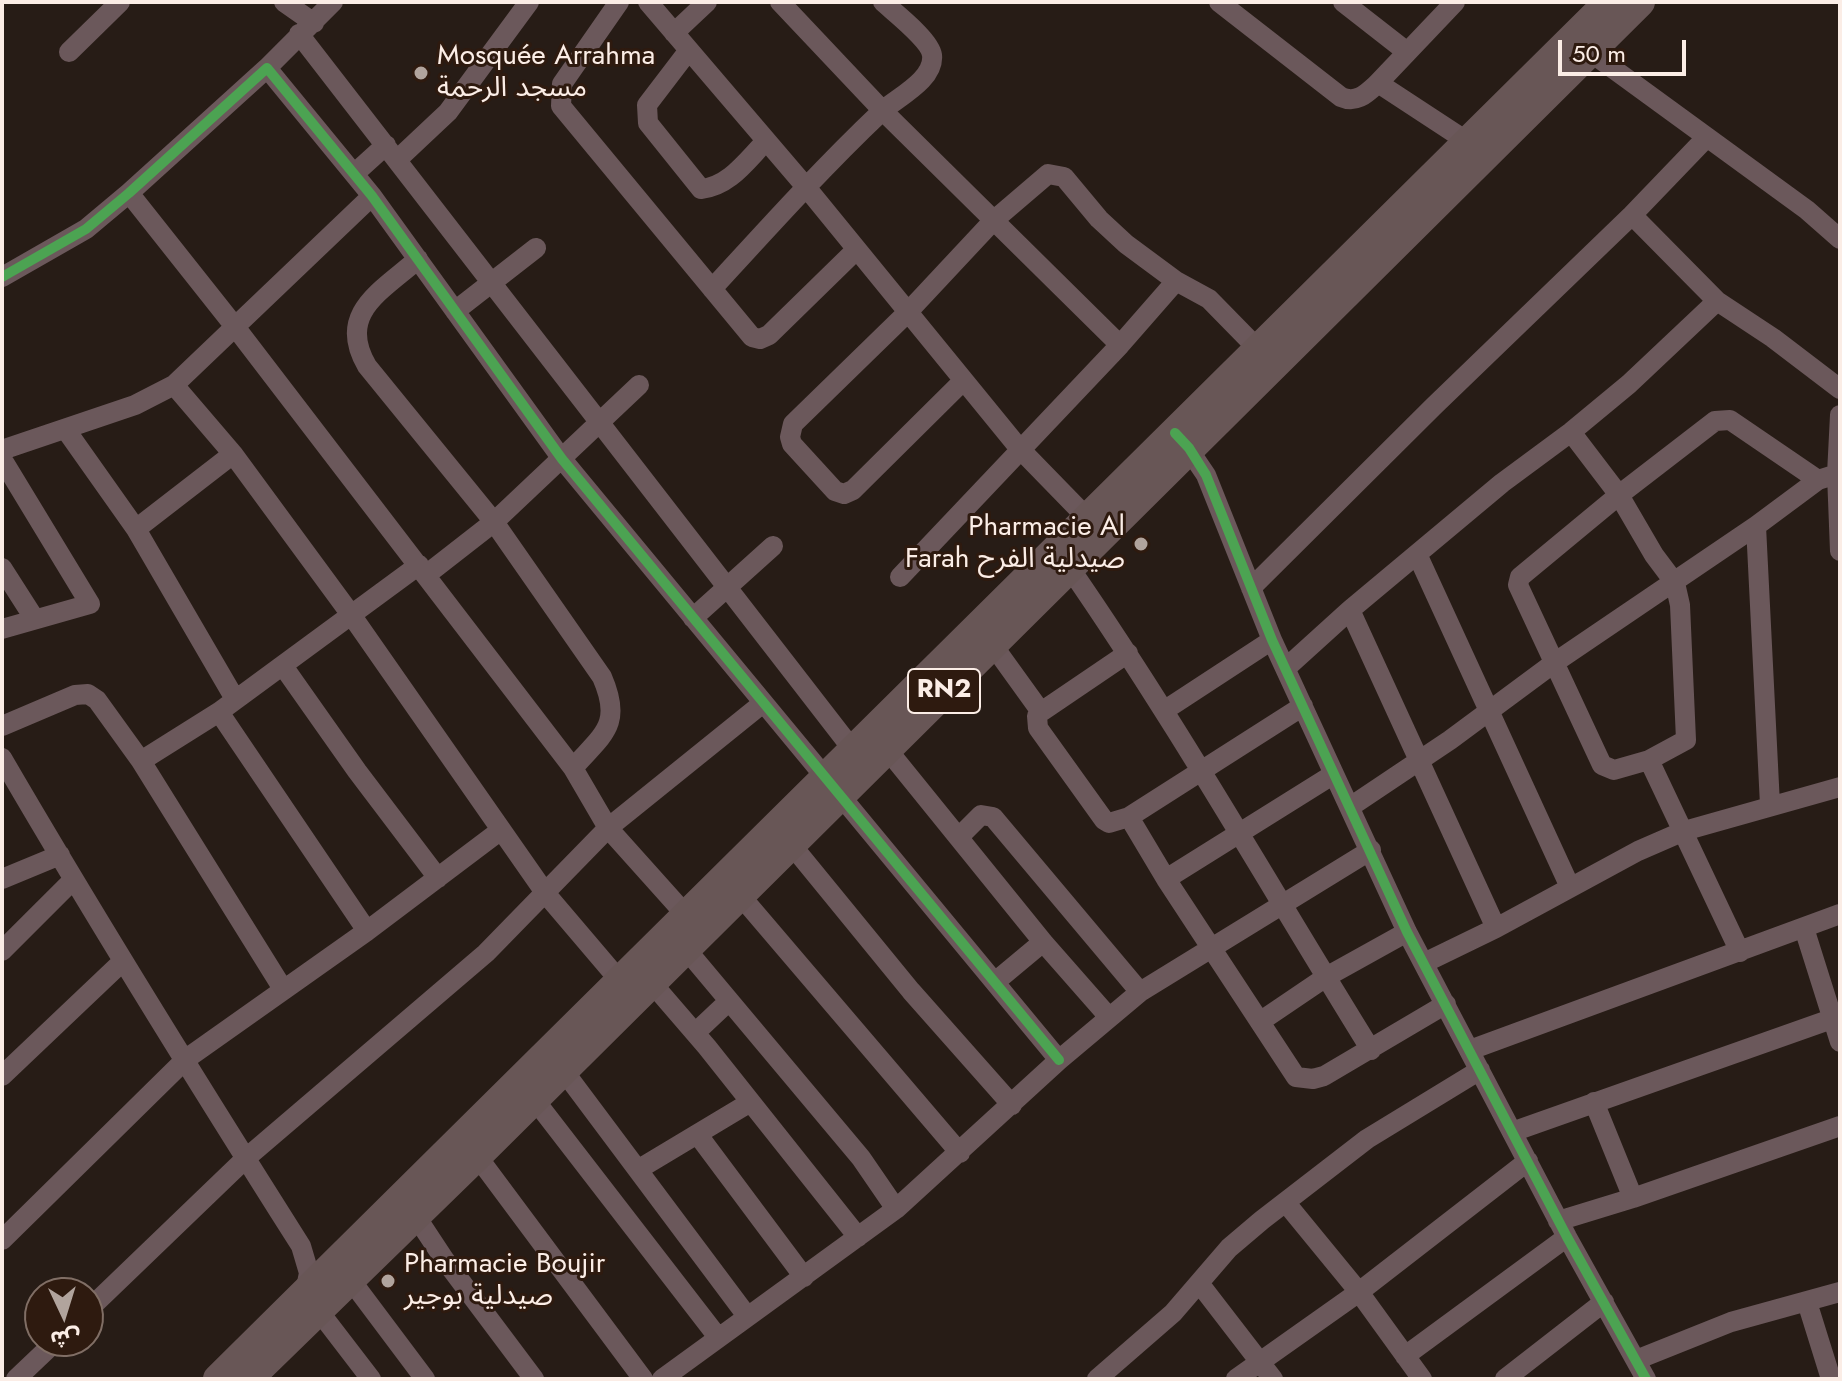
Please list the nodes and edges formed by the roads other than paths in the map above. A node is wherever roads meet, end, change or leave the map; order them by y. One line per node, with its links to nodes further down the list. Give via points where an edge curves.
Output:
1 (120, 2): 19 (street)
2 (284, 2): 15 (street)
3 (333, 2): 15 (street)
4 (529, 2): 27 (street, via 448,112)
5 (619, 2): 41 (street, via 562,84 561,106)
6 (648, 2): 16 (street)
7 (707, 2): 16 (street)
8 (780, 2): 23 (street)
9 (883, 2): 23 (street, via 928,44 932,55 926,75)
10 (1219, 2): 22 (street, via 1341,97 1356,99)
11 (1343, 2): 20 (street)
12 (1455, 2): 20 (street)
13 (1640, 2): 17 (highway, RN2)
14 (1600, 5): 17 (highway, RN2)
15 (307, 29): 21 (street); 27 (street)
16 (674, 33): 18 (street)
17 (1581, 45): 24 (street); 26 (highway, RN2); 56 (highway, RN2)
18 (689, 50): 25 (street); 25 (street, via 645,113 701,189 726,181)
19 (69, 52)
20 (1407, 52): 22 (street)
21 (267, 68): 28 (street); 30 (street)
22 (1378, 83): 26 (street)
23 (883, 111): 29 (street); 33 (street)
24 (1706, 138): 32 (street); 34 (street)
25 (766, 141): 29 (street)
26 (1468, 142): 47 (highway, RN2)
27 (392, 152): 28 (street); 40 (street)
28 (354, 174): 31 (street)
29 (806, 187): 36 (street); 41 (street)
30 (129, 193): 38 (street, via 86,229); 45 (street)
31 (372, 196): 37 (street); 45 (street)
32 (1632, 215): 42 (street); 77 (street)
33 (993, 221): 39 (street, via 1048,174 1064,177 1099,219); 44 (street); 46 (street)
34 (1840, 239)
35 (536, 248): 40 (street)
36 (856, 250): 41 (street, via 760,339 752,337); 44 (street)
37 (418, 259): 43 (street); 64 (street, via 367,304 354,335 358,350)
38 (2, 277)
39 (1176, 281): 46 (street); 47 (street, via 1209,299)
40 (493, 282): 43 (street); 53 (street)
41 (712, 289)
42 (1717, 301): 51 (street); 55 (street)
43 (455, 311): 61 (street)
44 (907, 313): 48 (street); 48 (street, via 793,424 792,444 835,491 844,494)
45 (236, 328): 49 (street); 73 (street)
46 (1120, 345): 57 (street)
47 (1258, 349): 56 (highway, RN2)
48 (963, 381): 57 (street)
49 (174, 385): 54 (street); 59 (street)
50 (639, 385): 53 (street)
51 (1840, 389)
52 (1840, 415): 62 (street)
53 (601, 422): 61 (street); 76 (street)
54 (66, 430): 58 (street); 67 (street)
55 (1571, 432): 63 (street); 70 (street)
56 (1182, 440): 65 (highway, RN2); 77 (street, via 1206,475)
57 (1019, 448): 65 (street); 74 (street)
58 (2, 450)
59 (233, 454): 67 (street); 79 (street)
60 (2, 459): 80 (street, via 90,604)
61 (562, 459): 64 (street); 81 (street)
62 (1827, 477): 63 (street, via 1723,419 1701,430); 66 (street); 69 (street)
63 (1619, 495): 75 (street); 86 (street, via 1524,571 1518,582)
64 (494, 522): 73 (street); 102 (street, via 602,677 611,698 609,728)
65 (1095, 526): 71 (highway, RN2); 97 (highway, RN2)
66 (1756, 526): 75 (street); 108 (street)
67 (136, 529): 90 (street)
68 (773, 546): 76 (street)
69 (1840, 551)
70 (1417, 554): 78 (street); 94 (street)
71 (1069, 567): 84 (highway, RN2); 85 (street)
72 (2, 568): 80 (street)
73 (423, 570): 79 (street); 102 (street)
74 (900, 577)
75 (1675, 583): 86 (street); 99 (street, via 1686,740)
76 (727, 588): 81 (street); 97 (street)
77 (1251, 588): 83 (street)
78 (1350, 610): 88 (street); 101 (street)
79 (352, 616): 87 (street); 112 (street)
80 (34, 618): 82 (street)
81 (693, 618): 89 (street)
82 (2, 629)
83 (1272, 640): 88 (street); 92 (street)
84 (992, 644): 93 (street); 96 (highway, RN2)
85 (1128, 653): 92 (street); 93 (street)
86 (1554, 663): 94 (street); 99 (street, via 1602,765 1614,770)
87 (283, 666): 90 (street); 119 (street)
88 (1286, 668): 91 (street)
89 (763, 703): 105 (street); 111 (street)
90 (227, 705): 100 (street); 130 (street)
91 (1303, 706): 103 (street); 104 (street)
92 (1165, 710): 103 (street)
93 (1041, 712): 110 (street, via 1038,728 1104,820)
94 (1488, 712): 101 (street); 123 (street)
95 (2, 726): 100 (street, via 88,694 105,708)
96 (886, 748): 105 (highway, RN2); 115 (street)
97 (853, 750): 105 (highway, RN2)
98 (2, 758): 107 (street)
99 (1649, 760): 113 (street)
100 (141, 761): 143 (street)
101 (1419, 761): 109 (street); 128 (street)
102 (573, 768): 111 (street)
103 (1200, 771): 110 (street); 114 (street)
104 (1334, 774): 109 (street); 114 (street)
105 (831, 787): 116 (highway, RN2); 131 (highway, RN2); 142 (street)
106 (1840, 787): 108 (street)
107 (11, 792): 118 (street)
108 (1770, 805): 113 (street)
109 (1350, 807): 117 (street)
110 (1129, 817): 121 (street)
111 (608, 828): 124 (street); 131 (street)
112 (501, 830): 119 (street); 124 (street)
113 (1684, 831): 123 (street); 136 (street)
114 (1239, 835): 121 (street); 126 (street)
115 (959, 837): 133 (street); 144 (street, via 981,815 993,817)
116 (790, 843): 125 (highway, RN2); 162 (street)
117 (1371, 850): 126 (street); 132 (street)
118 (60, 855): 120 (street); 122 (street)
119 (438, 878): 130 (street)
120 (2, 879)
121 (1166, 879): 134 (street)
122 (73, 880): 135 (street); 137 (street)
123 (1570, 887): 128 (street)
124 (546, 894): 140 (street); 168 (street, via 462,974)
125 (739, 894): 131 (highway, RN2); 166 (street)
126 (1282, 906): 134 (street); 139 (street)
127 (1840, 914): 129 (street)
128 (1496, 928): 138 (street)
129 (1804, 928): 136 (street); 148 (street)
130 (367, 931): 143 (street)
131 (691, 932): 140 (highway, RN2); 141 (highway, RN2); 145 (street)
132 (1407, 932): 138 (street); 139 (street)
133 (1043, 942): 142 (street); 147 (street)
134 (1213, 949): 144 (street); 149 (street)
135 (2, 951)
136 (1740, 952): 153 (street)
137 (122, 962): 154 (street); 158 (street)
138 (1424, 963): 146 (street)
139 (1326, 977): 149 (street); 152 (street)
140 (620, 981): 184 (highway, RN2)
141 (651, 982): 150 (street); 156 (highway, RN2)
142 (995, 982): 155 (street)
143 (283, 989): 154 (street)
144 (1140, 992): 147 (street)
145 (729, 1001): 150 (street); 173 (street, via 861,1158)
146 (1446, 1004): 152 (street); 153 (street)
147 (1108, 1016): 155 (street)
148 (1836, 1018): 151 (street); 160 (street)
149 (1261, 1021): 152 (street, via 1296,1077 1324,1076)
150 (695, 1033): 161 (street)
151 (1840, 1042)
152 (1371, 1050)
153 (1470, 1050): 157 (street)
154 (186, 1059): 168 (street); 177 (street)
155 (1059, 1060): 162 (street)
156 (563, 1070): 159 (highway, RN2); 170 (street)
157 (1480, 1070): 164 (street); 172 (street, via 1367,1139)
158 (2, 1076)
159 (534, 1099): 167 (highway, RN2); 188 (street)
160 (1594, 1102): 164 (street); 171 (street)
161 (749, 1103): 165 (street); 176 (street)
162 (1012, 1105): 166 (street)
163 (1840, 1126): 171 (street)
164 (1512, 1132): 169 (street)
165 (698, 1135): 170 (street); 178 (street)
166 (960, 1153): 173 (street)
167 (477, 1156): 174 (highway, RN2); 200 (street)
168 (245, 1159): 183 (street); 184 (street, via 301,1246)
169 (1528, 1161): 175 (street); 181 (street)
170 (639, 1169): 187 (street)
171 (1633, 1198): 175 (street)
172 (1286, 1203): 180 (street, via 1229,1248); 181 (street)
173 (896, 1209): 176 (street)
174 (415, 1215): 179 (highway, RN2); 199 (street)
175 (1562, 1229): 185 (street); 189 (street)
176 (858, 1237): 178 (street)
177 (2, 1240)
178 (804, 1277): 187 (street)
179 (350, 1279): 184 (highway, RN2); 198 (street)
180 (1199, 1283): 192 (street); 202 (street, via 1173,1313)
181 (1359, 1292): 189 (street); 192 (street)
182 (1840, 1292): 186 (street)
183 (104, 1295)
184 (311, 1301): 195 (highway, RN2); 196 (highway, RN2); 197 (street)
185 (1604, 1302): 191 (street); 193 (street)
186 (1807, 1302): 191 (street, via 1731,1322); 206 (street)
187 (747, 1316): 188 (street)
188 (717, 1336): 201 (street)
189 (1405, 1356): 204 (street)
190 (39, 1357): 194 (street)
191 (1636, 1360): 205 (street)
192 (1267, 1370): 203 (street)
193 (1518, 1375)
194 (16, 1379)
195 (218, 1379)
196 (248, 1379)
197 (371, 1379)
198 (425, 1379)
199 (534, 1379)
200 (643, 1379)
201 (662, 1379)
202 (1097, 1379)
203 (1236, 1379)
204 (1422, 1379)
205 (1646, 1379)
206 (1831, 1379)

